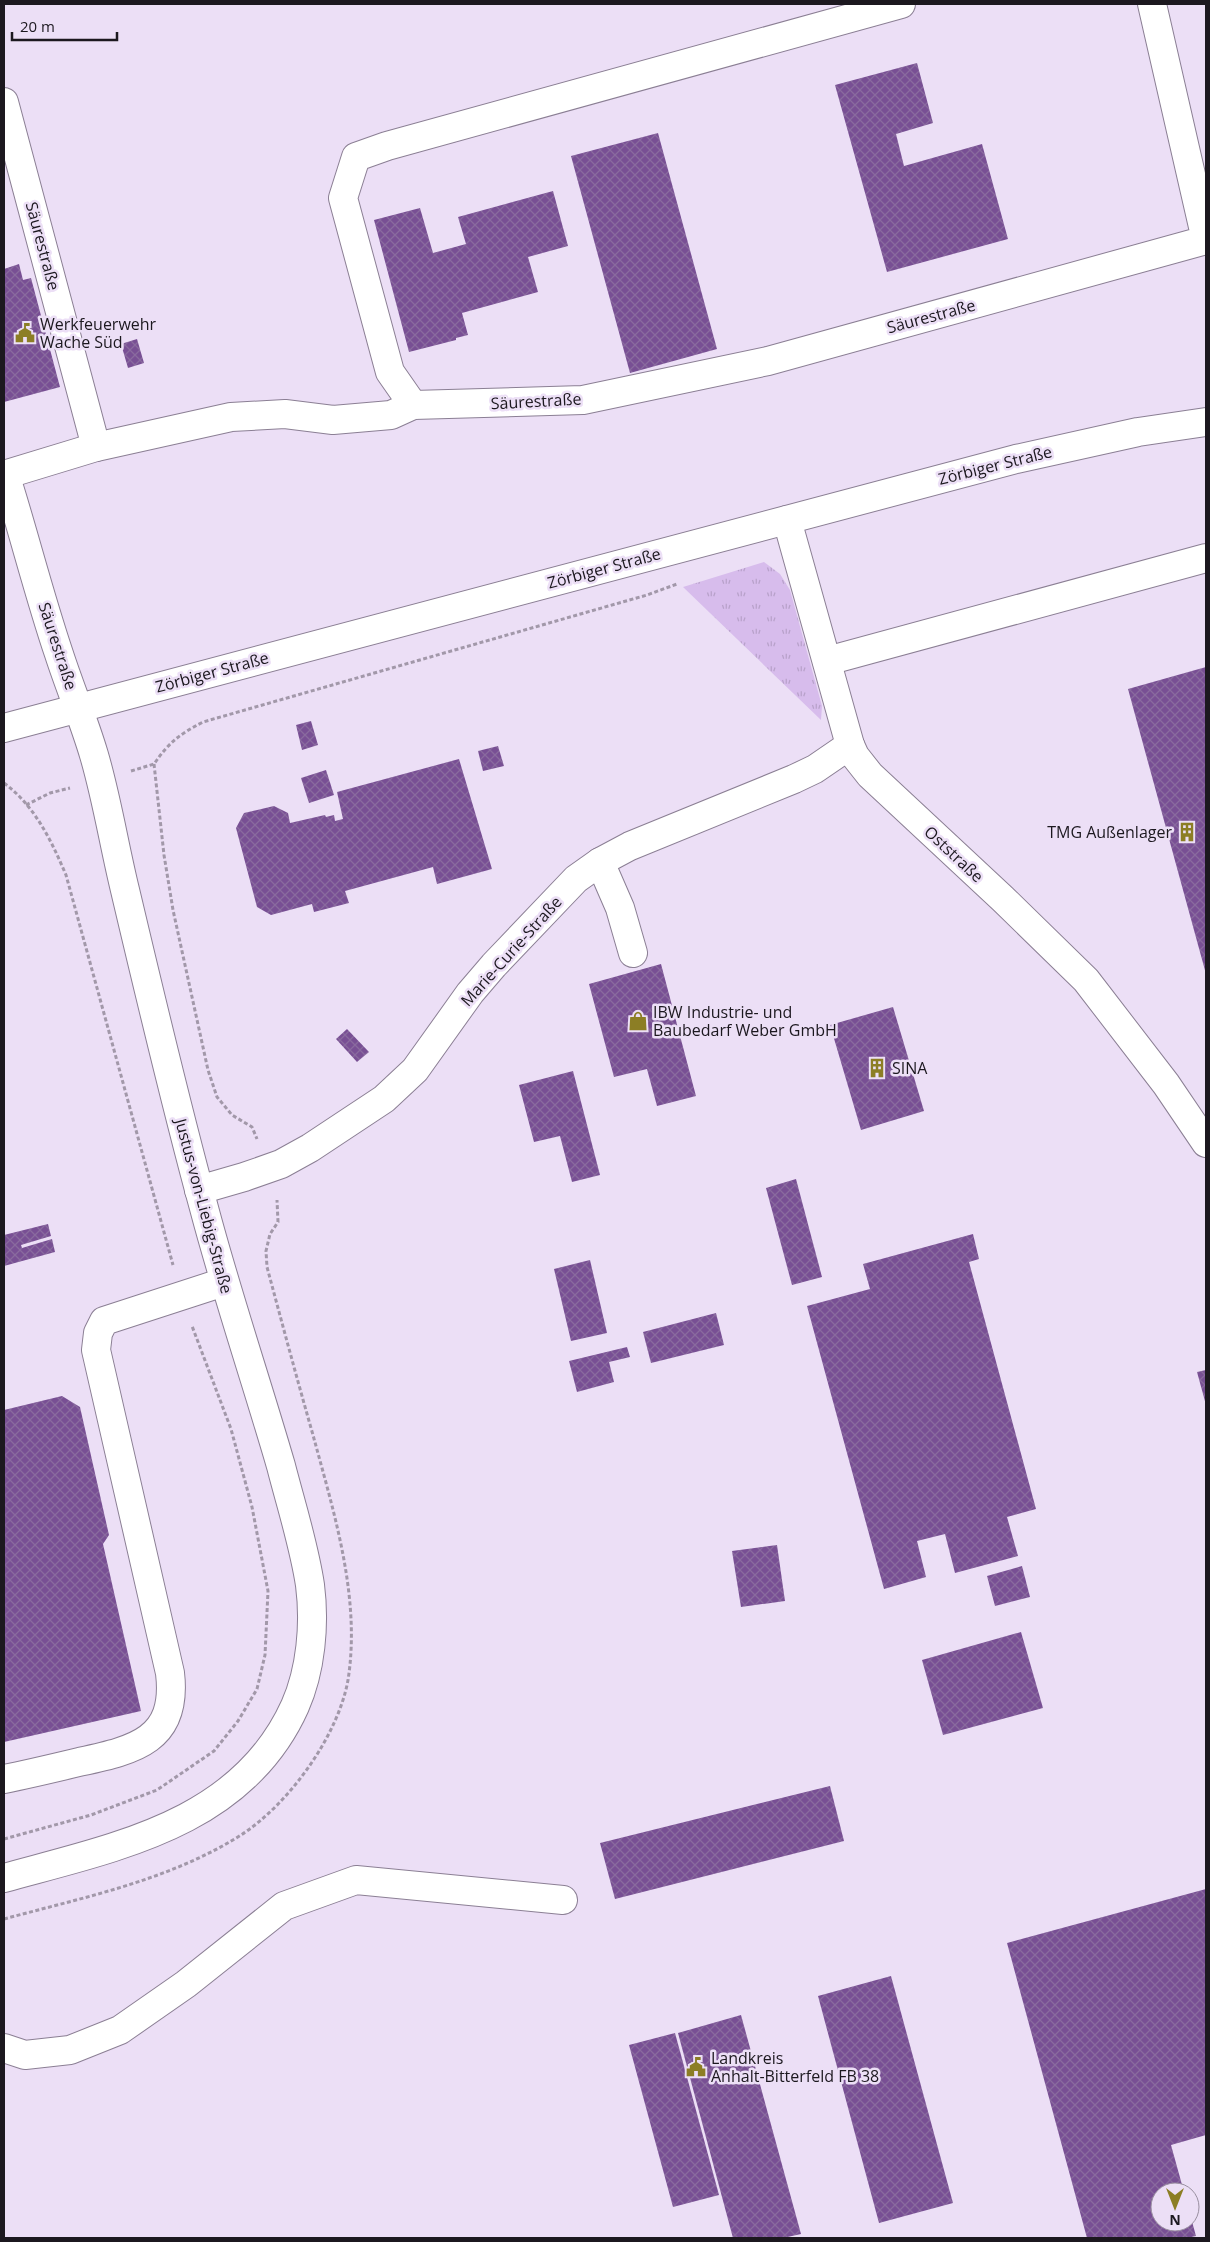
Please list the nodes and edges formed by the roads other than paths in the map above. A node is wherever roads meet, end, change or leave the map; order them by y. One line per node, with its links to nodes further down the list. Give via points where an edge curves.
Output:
1 (901, 4): 4 (street, via 356,157 343,198 390,372)
2 (1152, 4): 4 (street, Säurestraße, via 1206,240 768,361 583,400)
3 (4, 102): 6 (street, Säurestraße)
4 (414, 405): 6 (street, Säurestraße, via 391,415 333,420 285,414 231,417)
5 (1206, 422): 8 (street, Zörbiger Straße, via 1078,444)
6 (96, 447): 7 (street, Säurestraße)
7 (5, 474): 11 (street, Säurestraße)
8 (787, 520): 10 (street, Oststraße); 11 (street, Zörbiger Straße)
9 (1206, 558): 10 (street)
10 (827, 661): 13 (street, Oststraße)
11 (78, 708): 12 (street, Zörbiger Straße); 17 (street, Justus-von-Liebig-Straße, via 95,757)
12 (4, 728)
13 (850, 745): 14 (street, Marie-Curie-Straße, via 794,779 630,846); 16 (street, Oststraße, via 870,776 1086,980 1166,1084)
14 (600, 862): 15 (street, via 620,908); 17 (street, Marie-Curie-Straße, via 576,879 494,965 415,1070 384,1099 310,1148 268,1168)
15 (633, 953)
16 (1206, 1143)
17 (199, 1190): 18 (street, Justus-von-Liebig-Straße)
18 (224, 1282): 19 (street, via 104,1321 98,1333 96,1350 170,1673 172,1692 163,1724 149,1738 122,1753); 20 (street, Justus-von-Liebig-Straße, via 260,1392 295,1517 310,1587 311,1636 306,1671 296,1704 276,1738 245,1776 195,1814 127,1844)
19 (4, 1779)
20 (4, 1878)
21 (563, 1900): 22 (street, via 356,1880 284,1906 186,1984 120,2030 70,2050 25,2055)
22 (4, 2048)

